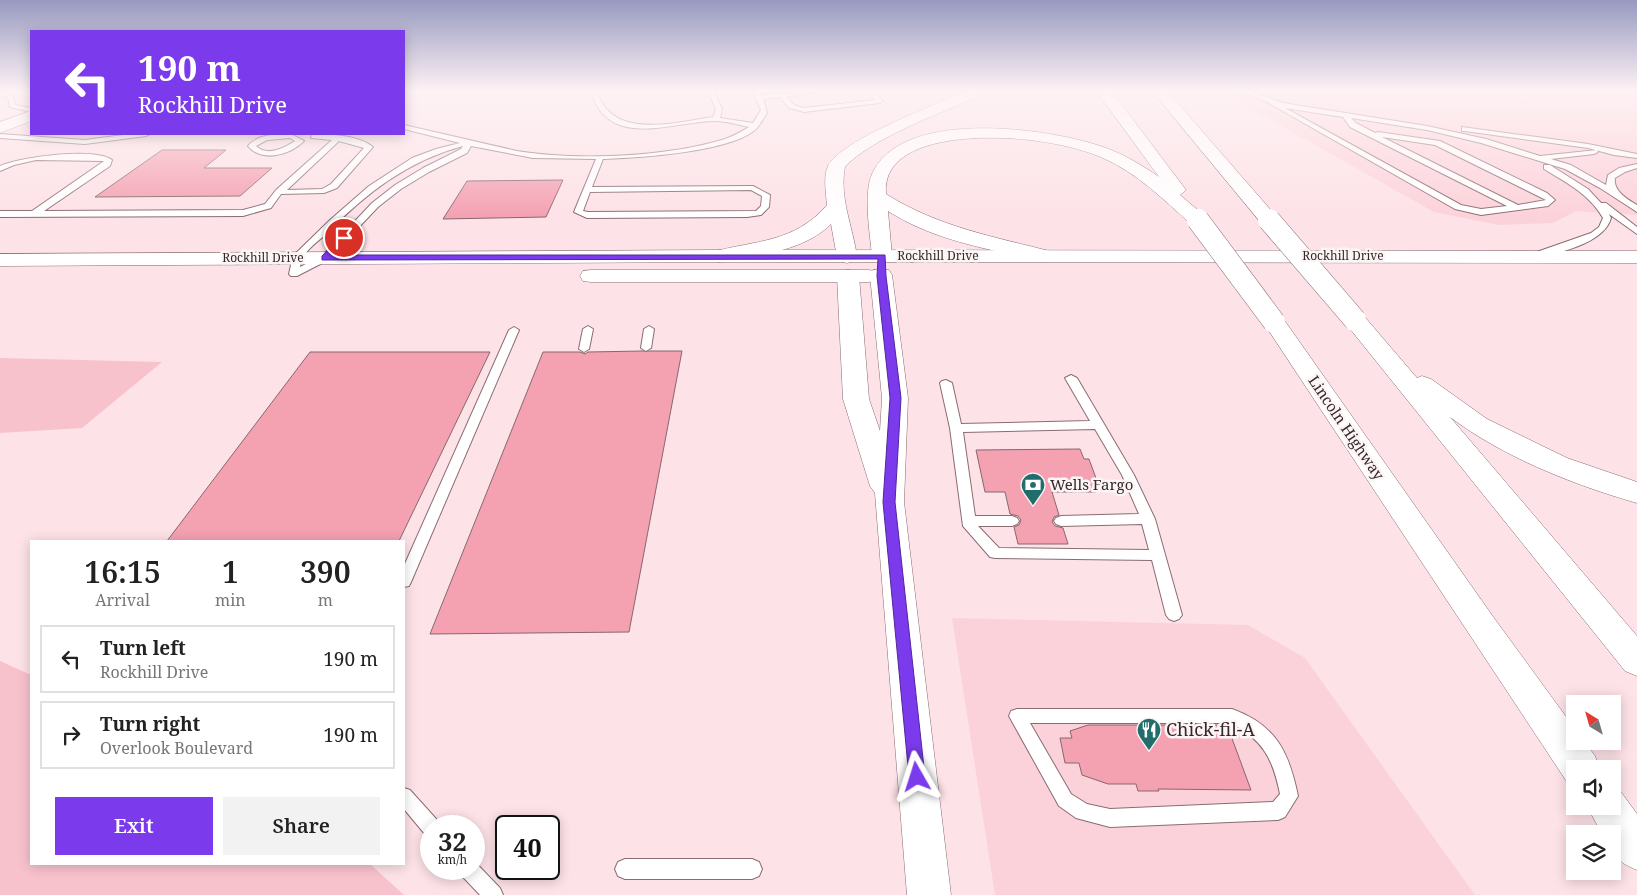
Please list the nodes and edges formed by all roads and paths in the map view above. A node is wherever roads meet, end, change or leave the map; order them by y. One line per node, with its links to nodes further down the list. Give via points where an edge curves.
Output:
1 (431, 134): 22 (lane)
2 (740, 134): 25 (lane, via 701,146)
3 (886, 134): 34 (main road, via 868,142 838,164 834,177)
4 (957, 134): 32 (main road, via 928,140 899,152 878,178)
5 (1016, 134): 39 (main road, via 1062,141 1110,155 1141,173)
6 (1136, 134): 39 (main road, Lincoln Highway)
7 (1196, 134): 55 (main road, bridge)
8 (1327, 134): 35 (lane, via 1458,206 1481,212)
9 (1370, 134): 35 (lane)
10 (1373, 134): 35 (lane, via 1437,143 1551,200)
11 (1449, 134): 26 (lane)
12 (1503, 134): 23 (lane)
13 (65, 135): 14 (lane)
14 (113, 135)
15 (138, 135): 18 (lane, via 85,142)
16 (316, 135): 19 (lane); 21 (lane)
17 (0, 136): 18 (lane)
18 (17, 137): 20 (lane)
19 (297, 138): 19 (lane, via 272,137 252,146 259,152 274,152 296,145 300,141)
20 (0, 140)
21 (336, 140): 31 (lane); 31 (lane, via 369,147 334,186 312,192)
22 (469, 143): 25 (lane, via 535,156); 45 (lane, via 464,151 426,170 386,196); 47 (lane, via 447,147 375,184 349,204)
23 (1622, 154): 24 (lane); 26 (lane, via 1583,152)
24 (1637, 156)
25 (600, 158): 30 (lane)
26 (1537, 159): 29 (lane); 33 (lane, via 1568,167)
27 (1637, 166): 33 (lane, via 1611,177 1610,184)
28 (0, 169): 38 (lane, via 31,158 108,160 107,164)
29 (1578, 186): 40 (lane); 43 (lane, via 1601,207 1606,223 1589,237)
30 (587, 190): 30 (lane, via 578,212 588,215 758,213 765,207 766,195 753,188)
31 (279, 192): 38 (lane, via 268,206 242,213)
32 (879, 197): 42 (main road, via 899,211 934,227); 49 (main road)
33 (1620, 197): 36 (lane)
34 (837, 205): 41 (main road, via 821,223 800,236 770,246); 48 (main road, via 845,236)
35 (1517, 208)
36 (1637, 209)
37 (0, 214): 38 (lane)
38 (34, 214)
39 (1198, 220): 73 (main road, Lincoln Highway, bridge, via 1274,322)
40 (1637, 232)
41 (719, 256): 45 (main road, Rockhill Drive); 48 (main road, Rockhill Drive)
42 (1046, 256): 43 (main road, Rockhill Drive); 49 (main road, Rockhill Drive)
43 (1533, 257): 44 (main road, Rockhill Drive)
44 (1637, 257)
45 (325, 258): 47 (main road, Rockhill Drive)
46 (0, 260): 47 (main road, Rockhill Drive)
47 (295, 266): 48 (main road, Rockhill Drive); 50 (main road, Rockhill Drive)
48 (847, 266): 49 (main road, Rockhill Drive); 63 (main road, via 856,399)
49 (882, 266): 51 (main road, Rockhill Drive); 63 (main road, via 896,398)
50 (0, 275)
51 (1637, 275)
52 (588, 329): 57 (lane)
53 (649, 329): 56 (lane)
54 (514, 330): 69 (lane)
55 (1375, 344): 62 (main road, via 1435,395 1478,425 1557,465); 71 (main road)
56 (646, 348)
57 (584, 349)
58 (1071, 378): 60 (lane)
59 (946, 383): 61 (lane)
60 (1098, 425): 61 (lane); 64 (lane, via 1128,476)
61 (956, 428): 65 (lane)
62 (1637, 493)
63 (889, 502): 82 (main road)
64 (1148, 519): 67 (lane); 68 (lane)
65 (969, 521): 66 (lane); 68 (lane, via 995,553)
66 (1012, 521)
67 (1061, 521)
68 (1158, 555): 70 (lane)
69 (405, 580)
70 (1174, 615)
71 (1637, 661)
72 (1017, 716): 72 (lane, via 1065,800 1083,812 1110,818 1278,811 1289,796 1287,780 1271,744 1256,729 1232,716)
73 (1575, 760)
74 (405, 797): 75 (lane)
75 (421, 815)
76 (1613, 815): 77 (main road)
77 (1637, 849)
78 (625, 869): 79 (lane)
79 (752, 869)
80 (479, 880): 81 (lane)
81 (493, 895)
82 (928, 895)

